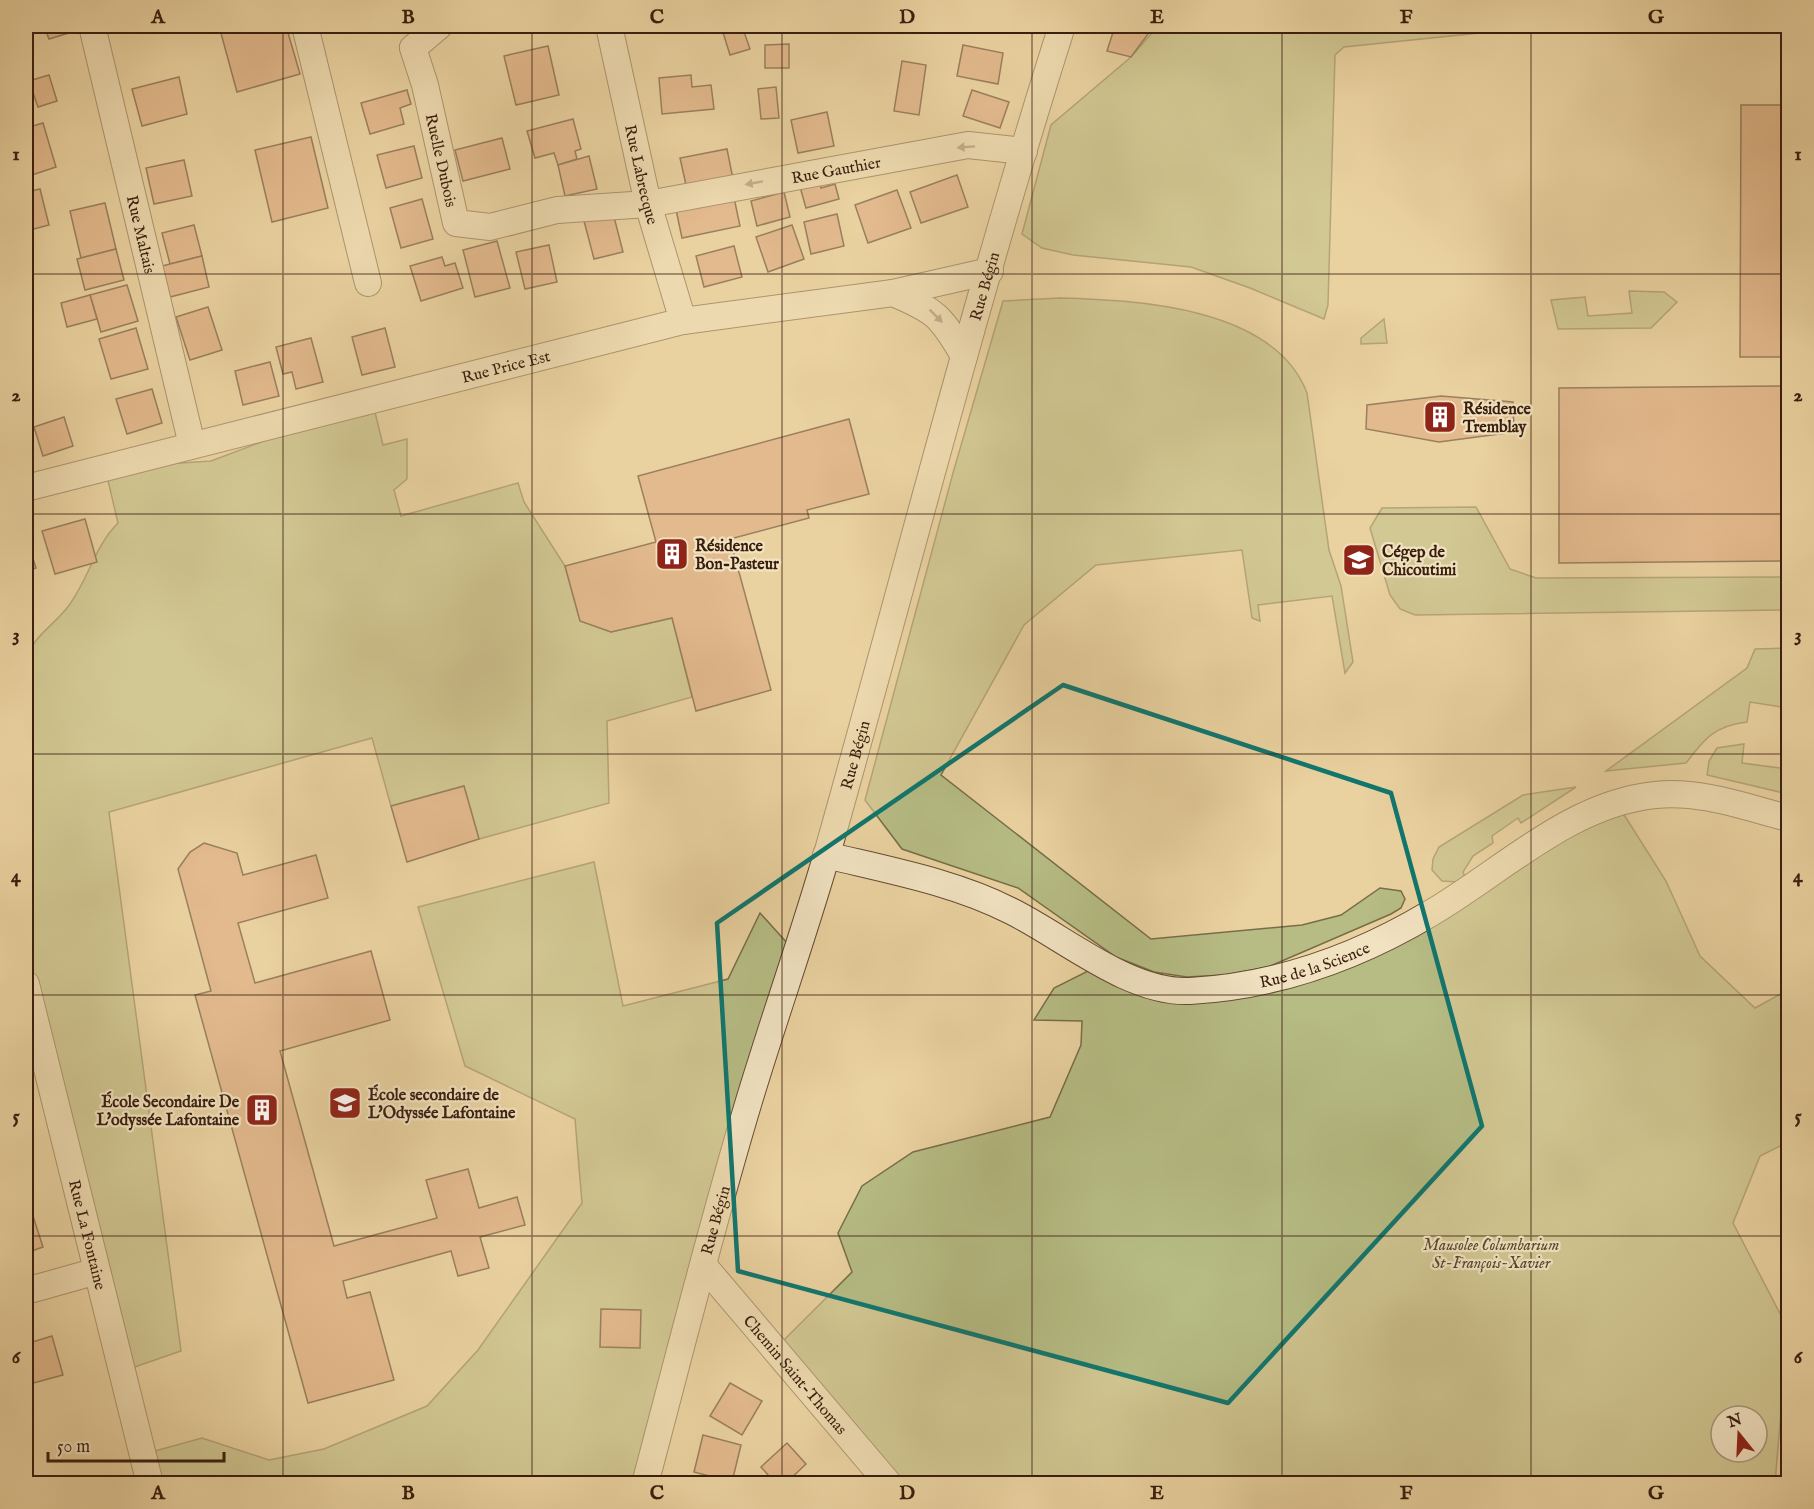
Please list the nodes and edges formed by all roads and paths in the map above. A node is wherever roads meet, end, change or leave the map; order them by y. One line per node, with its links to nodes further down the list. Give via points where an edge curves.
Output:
1 (92, 26): 13 (street, Rue Maltais)
2 (305, 26): 9 (street)
3 (439, 26): 7 (street, Ruelle Dubois, via 413,48 456,224 490,227 557,210)
4 (609, 26): 7 (street, Rue Labrecque)
5 (1062, 26): 6 (street, Rue Bégin)
6 (1024, 151): 7 (street, Rue Gauthier, one-way to 7, via 968,145); 8 (street, Rue Bégin)
7 (648, 204): 11 (street, Rue Labrecque)
8 (990, 272): 10 (street, Rue Price Est); 12 (street, Rue Bégin)
9 (368, 283)
10 (893, 293): 11 (street, Rue Price Est); 12 (street, one-way to 12, via 928,307 948,327)
11 (683, 321): 13 (street, Rue Price Est)
12 (964, 356): 16 (street, Rue Bégin)
13 (192, 446): 14 (street, Rue Price Est)
14 (26, 488)
15 (1788, 818): 16 (street, Rue de la Science, via 1692,794 1616,802 1572,822 1433,912 1367,949 1244,986 1186,991 1142,983 1011,910 947,885)
16 (826, 855): 18 (street, Rue Bégin, via 749,1101)
17 (26, 984): 19 (street, Rue La Fontaine)
18 (704, 1266): 22 (street, Rue Bégin); 23 (street, Chemin Saint-Thomas)
19 (97, 1271): 20 (street); 21 (street, Rue La Fontaine)
20 (26, 1291)
21 (150, 1484)
22 (645, 1484)
23 (889, 1484)

